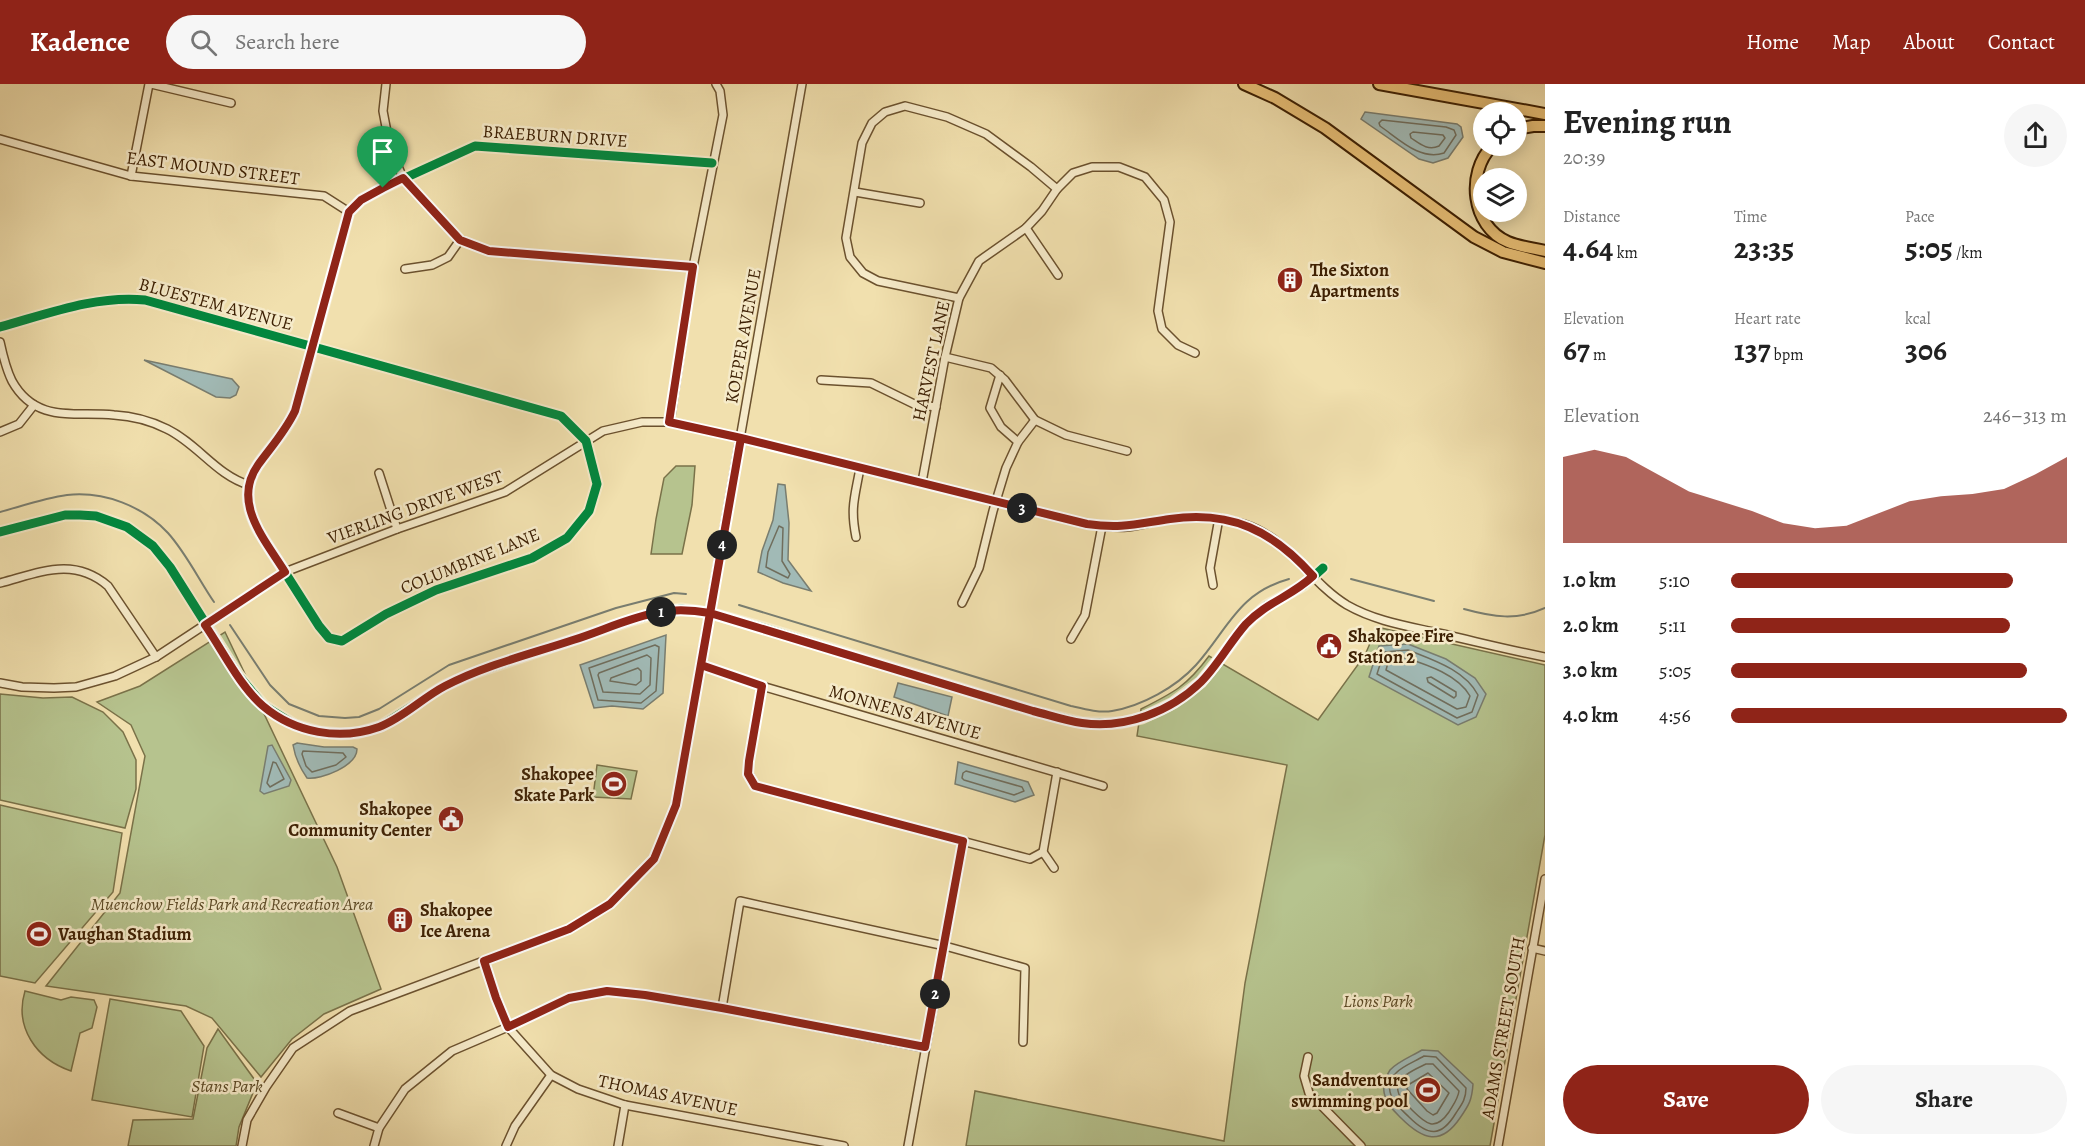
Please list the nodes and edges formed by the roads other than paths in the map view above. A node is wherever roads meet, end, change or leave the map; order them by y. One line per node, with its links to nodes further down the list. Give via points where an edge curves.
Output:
1 (150, 84): 7 (street); 14 (street)
2 (387, 84): 15 (street, via 383,111 390,147)
3 (716, 84): 13 (street, via 723,115)
4 (802, 84): 40 (street, KOEPER AVENUE)
5 (1244, 84): 23 (highway, via 1324,128 1474,237 1503,252)
6 (1379, 84): 8 (highway)
7 (231, 103)
8 (1545, 114)
9 (1545, 126): 10 (highway)
10 (1527, 127)
11 (0, 139): 14 (street, EAST MOUND STREET)
12 (1484, 156): 22 (highway, via 1476,182 1478,206 1484,219 1507,242)
13 (712, 163): 15 (street, BRAEBURN DRIVE, via 475,146); 24 (street)
14 (131, 176): 19 (street, EAST MOUND STREET, via 324,196)
15 (403, 178): 19 (street, BRAEBURN DRIVE, via 361,200); 21 (street)
16 (1057, 189): 17 (street, via 986,134 947,117 906,106 885,112 872,123 862,143); 20 (street, HARVEST LANE); 31 (street, HARVEST LANE, via 1073,173 1092,166 1119,167 1145,177 1164,200 1170,222 1158,311 1162,329 1178,345)
17 (855, 192): 18 (street); 27 (street, via 846,238 850,257 863,273 878,281)
18 (920, 203)
19 (349, 212): 30 (street)
20 (1026, 228): 26 (street); 27 (street, HARVEST LANE, via 979,261)
21 (460, 240): 24 (street, via 489,251); 25 (street, via 448,257 432,265)
22 (1545, 251)
23 (1545, 262)
24 (693, 267): 38 (street)
25 (405, 269)
26 (1058, 275)
27 (958, 298): 32 (street, HARVEST LANE)
28 (0, 327): 30 (street, BLUESTEM AVENUE, via 125,298 165,305)
29 (0, 342): 35 (street, via 14,384)
30 (312, 348): 41 (street, BLUESTEM AVENUE, via 561,416); 47 (street, via 289,425 255,469)
31 (1196, 353)
32 (945, 357): 33 (street, via 992,368); 36 (street, HARVEST LANE)
33 (999, 375): 37 (street); 42 (street, via 990,408 1001,428)
34 (822, 380): 36 (street, via 871,383 914,404)
35 (34, 405): 39 (street, via 19,424); 47 (street, via 63,415 130,417 166,429 202,453 226,476)
36 (936, 407): 46 (street, HARVEST LANE)
37 (1035, 420): 42 (street); 43 (street, via 1066,435)
38 (669, 422): 40 (street, VIERLING DRIVE WEST); 41 (street, VIERLING DRIVE WEST, via 642,422 603,432)
39 (0, 432)
40 (741, 438): 44 (street, VIERLING DRIVE WEST); 60 (street, KOEPER AVENUE)
41 (586, 441): 51 (street, VIERLING DRIVE WEST, via 505,492); 53 (street, COLUMBINE LANE, via 597,484 589,511 567,538 532,558 436,590 342,641 329,638)
42 (1018, 442): 48 (street)
43 (1127, 451)
44 (860, 468): 46 (street, VIERLING DRIVE WEST); 52 (street, via 852,507)
45 (379, 474): 51 (street)
46 (922, 482): 48 (street, VIERLING DRIVE WEST)
47 (249, 485): 53 (street, COLUMBINE LANE, via 250,514)
48 (995, 501): 50 (street, VIERLING DRIVE WEST); 56 (street, via 979,568)
49 (1219, 518): 50 (street, VIERLING DRIVE WEST); 55 (street, via 1210,568); 59 (street, VIERLING DRIVE WEST, via 1247,525 1274,539 1330,592 1364,613)
50 (1102, 526): 57 (street, via 1085,615)
51 (397, 529): 53 (street, VIERLING DRIVE WEST)
52 (856, 537)
53 (285, 572): 58 (street, VIERLING DRIVE WEST)
54 (0, 583): 58 (street, via 66,567 87,572 108,586)
55 (1213, 585)
56 (962, 603)
57 (1071, 639)
58 (156, 657): 61 (street, VIERLING DRIVE WEST, via 115,676 76,687 37,688)
59 (1545, 657)
60 (701, 665): 62 (street, MONNENS AVENUE); 72 (street, KOEPER AVENUE, via 676,805 654,859 610,904 569,929)
61 (0, 683)
62 (762, 686): 63 (street, MONNENS AVENUE); 65 (street, via 748,774 755,786)
63 (1057, 772): 64 (street, MONNENS AVENUE); 66 (street)
64 (1102, 786)
65 (963, 841): 66 (street, via 1030,860); 69 (street)
66 (1043, 852): 67 (street)
67 (1054, 868)
68 (1545, 879): 70 (street, ADAMS STREET SOUTH)
69 (945, 946): 73 (street, via 740,901); 75 (street, via 1025,968); 76 (street)
70 (1532, 948): 71 (street); 89 (street, ADAMS STREET SOUTH)
71 (1545, 951)
72 (484, 961): 74 (street, THOMAS AVENUE); 82 (street, KOEPER AVENUE, via 350,1011 293,1048 247,1120)
73 (722, 1008): 74 (street, via 607,991 569,998); 76 (street)
74 (508, 1027): 78 (street, THOMAS AVENUE); 81 (street, via 452,1051 405,1089)
75 (1023, 1042)
76 (925, 1047): 87 (street)
77 (1308, 1057): 88 (street, via 1304,1077 1309,1093)
78 (551, 1075): 79 (street, THOMAS AVENUE); 84 (street, via 515,1126)
79 (625, 1105): 85 (street); 86 (street, THOMAS AVENUE)
80 (338, 1113): 81 (street)
81 (379, 1128): 83 (street)
82 (242, 1146)
83 (374, 1146)
84 (506, 1146)
85 (618, 1146)
86 (844, 1146)
87 (908, 1146)
88 (1361, 1146)
89 (1498, 1146)

